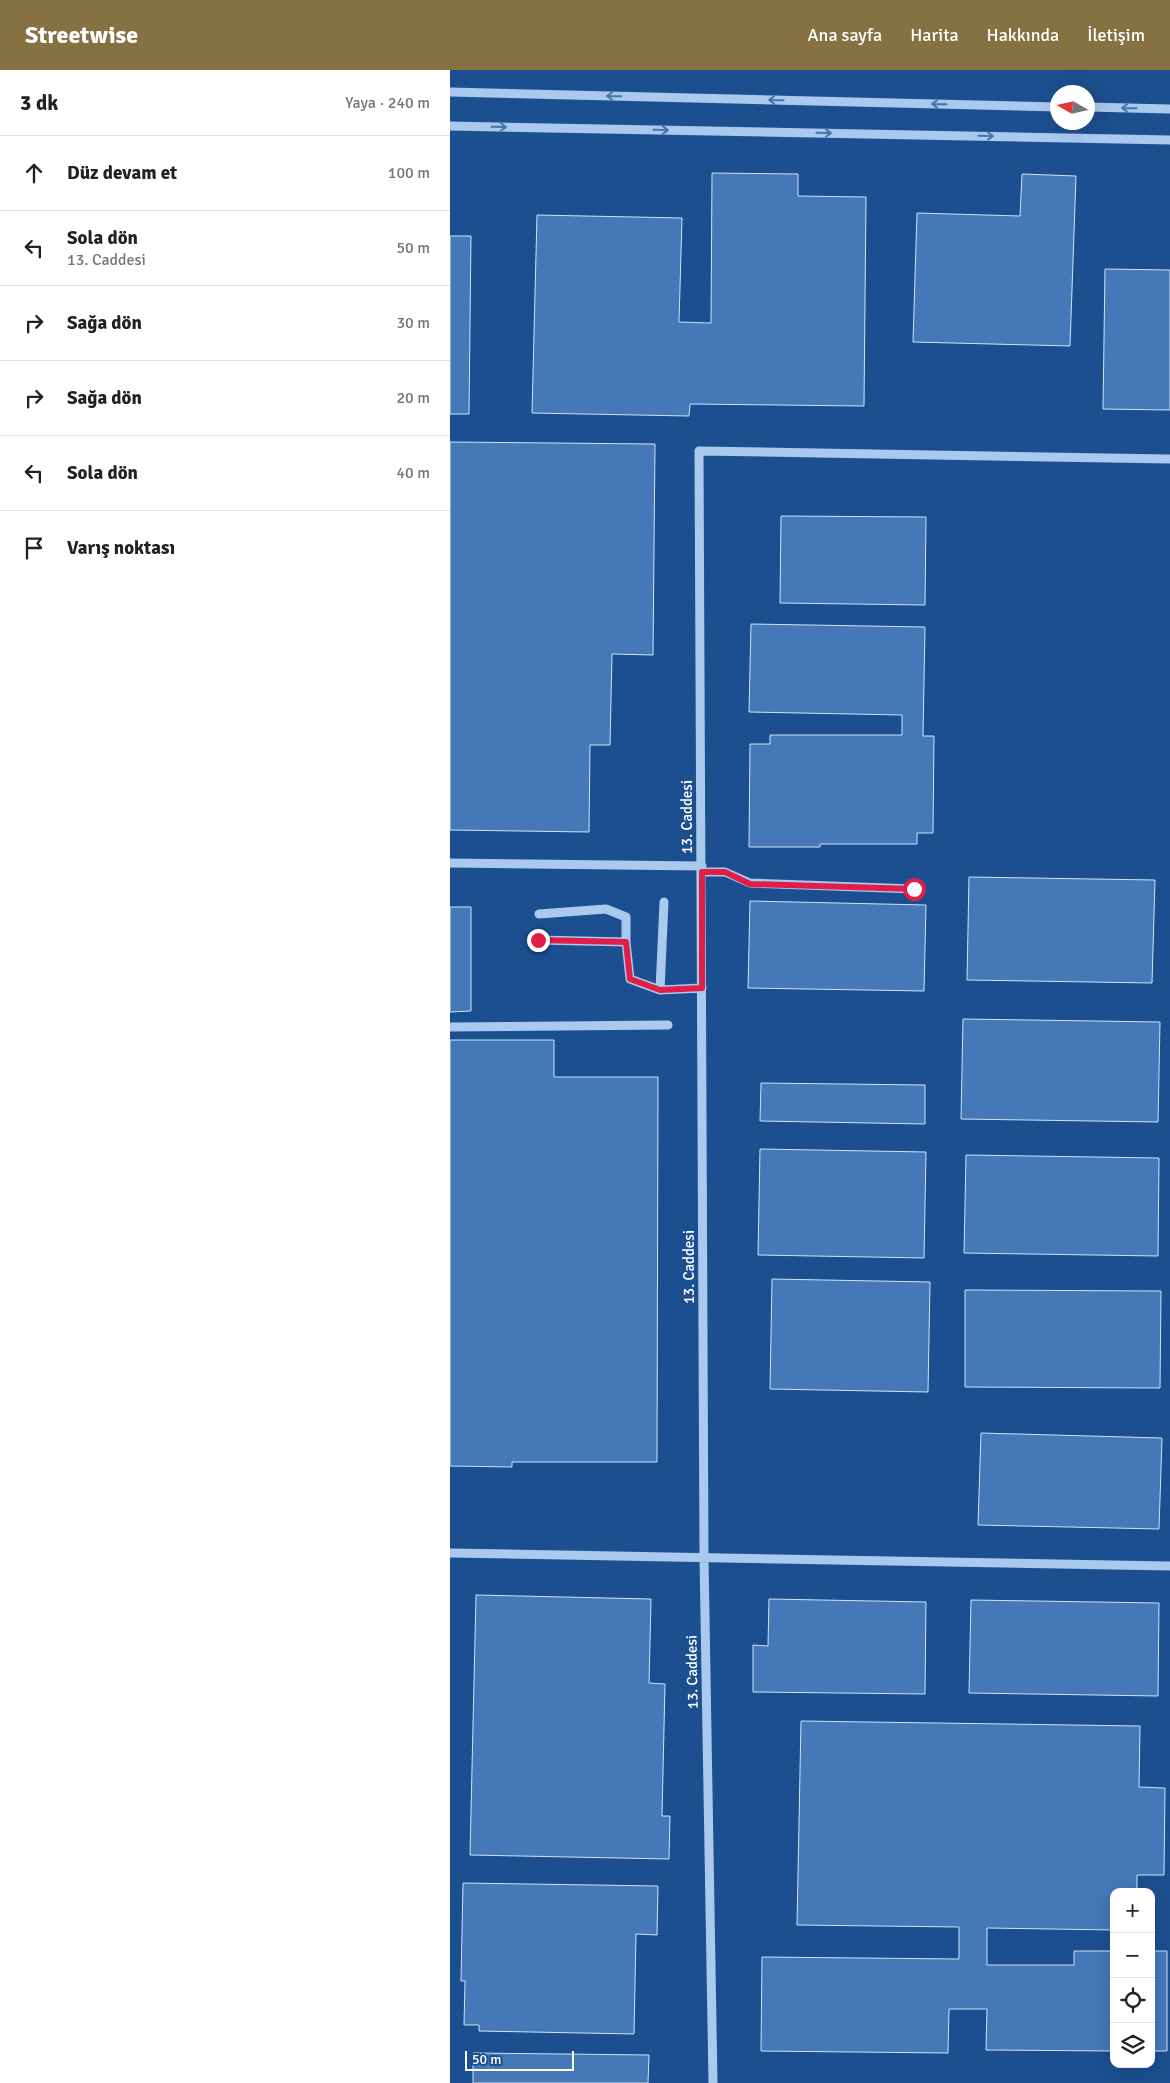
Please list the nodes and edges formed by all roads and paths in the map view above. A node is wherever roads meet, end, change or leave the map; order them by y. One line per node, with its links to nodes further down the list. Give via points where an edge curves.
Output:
1 (450, 92): 2 (street, one-way to 1)
2 (1050, 107)
3 (1095, 108): 4 (street, one-way to 3)
4 (1170, 109)
5 (450, 126): 6 (street, one-way to 6)
6 (1170, 140)
7 (1170, 459): 9 (street, 13. Caddesi, via 698,451)
8 (450, 863): 9 (street)
9 (702, 869): 10 (street, via 725,872 750,884); 15 (street, 13. Caddesi)
10 (914, 889)
11 (664, 902): 16 (street)
12 (539, 914): 14 (street, via 606,910 626,917)
13 (538, 940): 14 (street)
14 (626, 942): 16 (street, via 630,979)
15 (702, 988): 16 (street); 20 (street, 13. Caddesi)
16 (660, 990)
17 (668, 1025): 18 (street)
18 (450, 1027)
19 (450, 1553): 20 (street)
20 (704, 1558): 21 (street); 22 (street, 13. Caddesi)
21 (1170, 1566)
22 (714, 2083)

